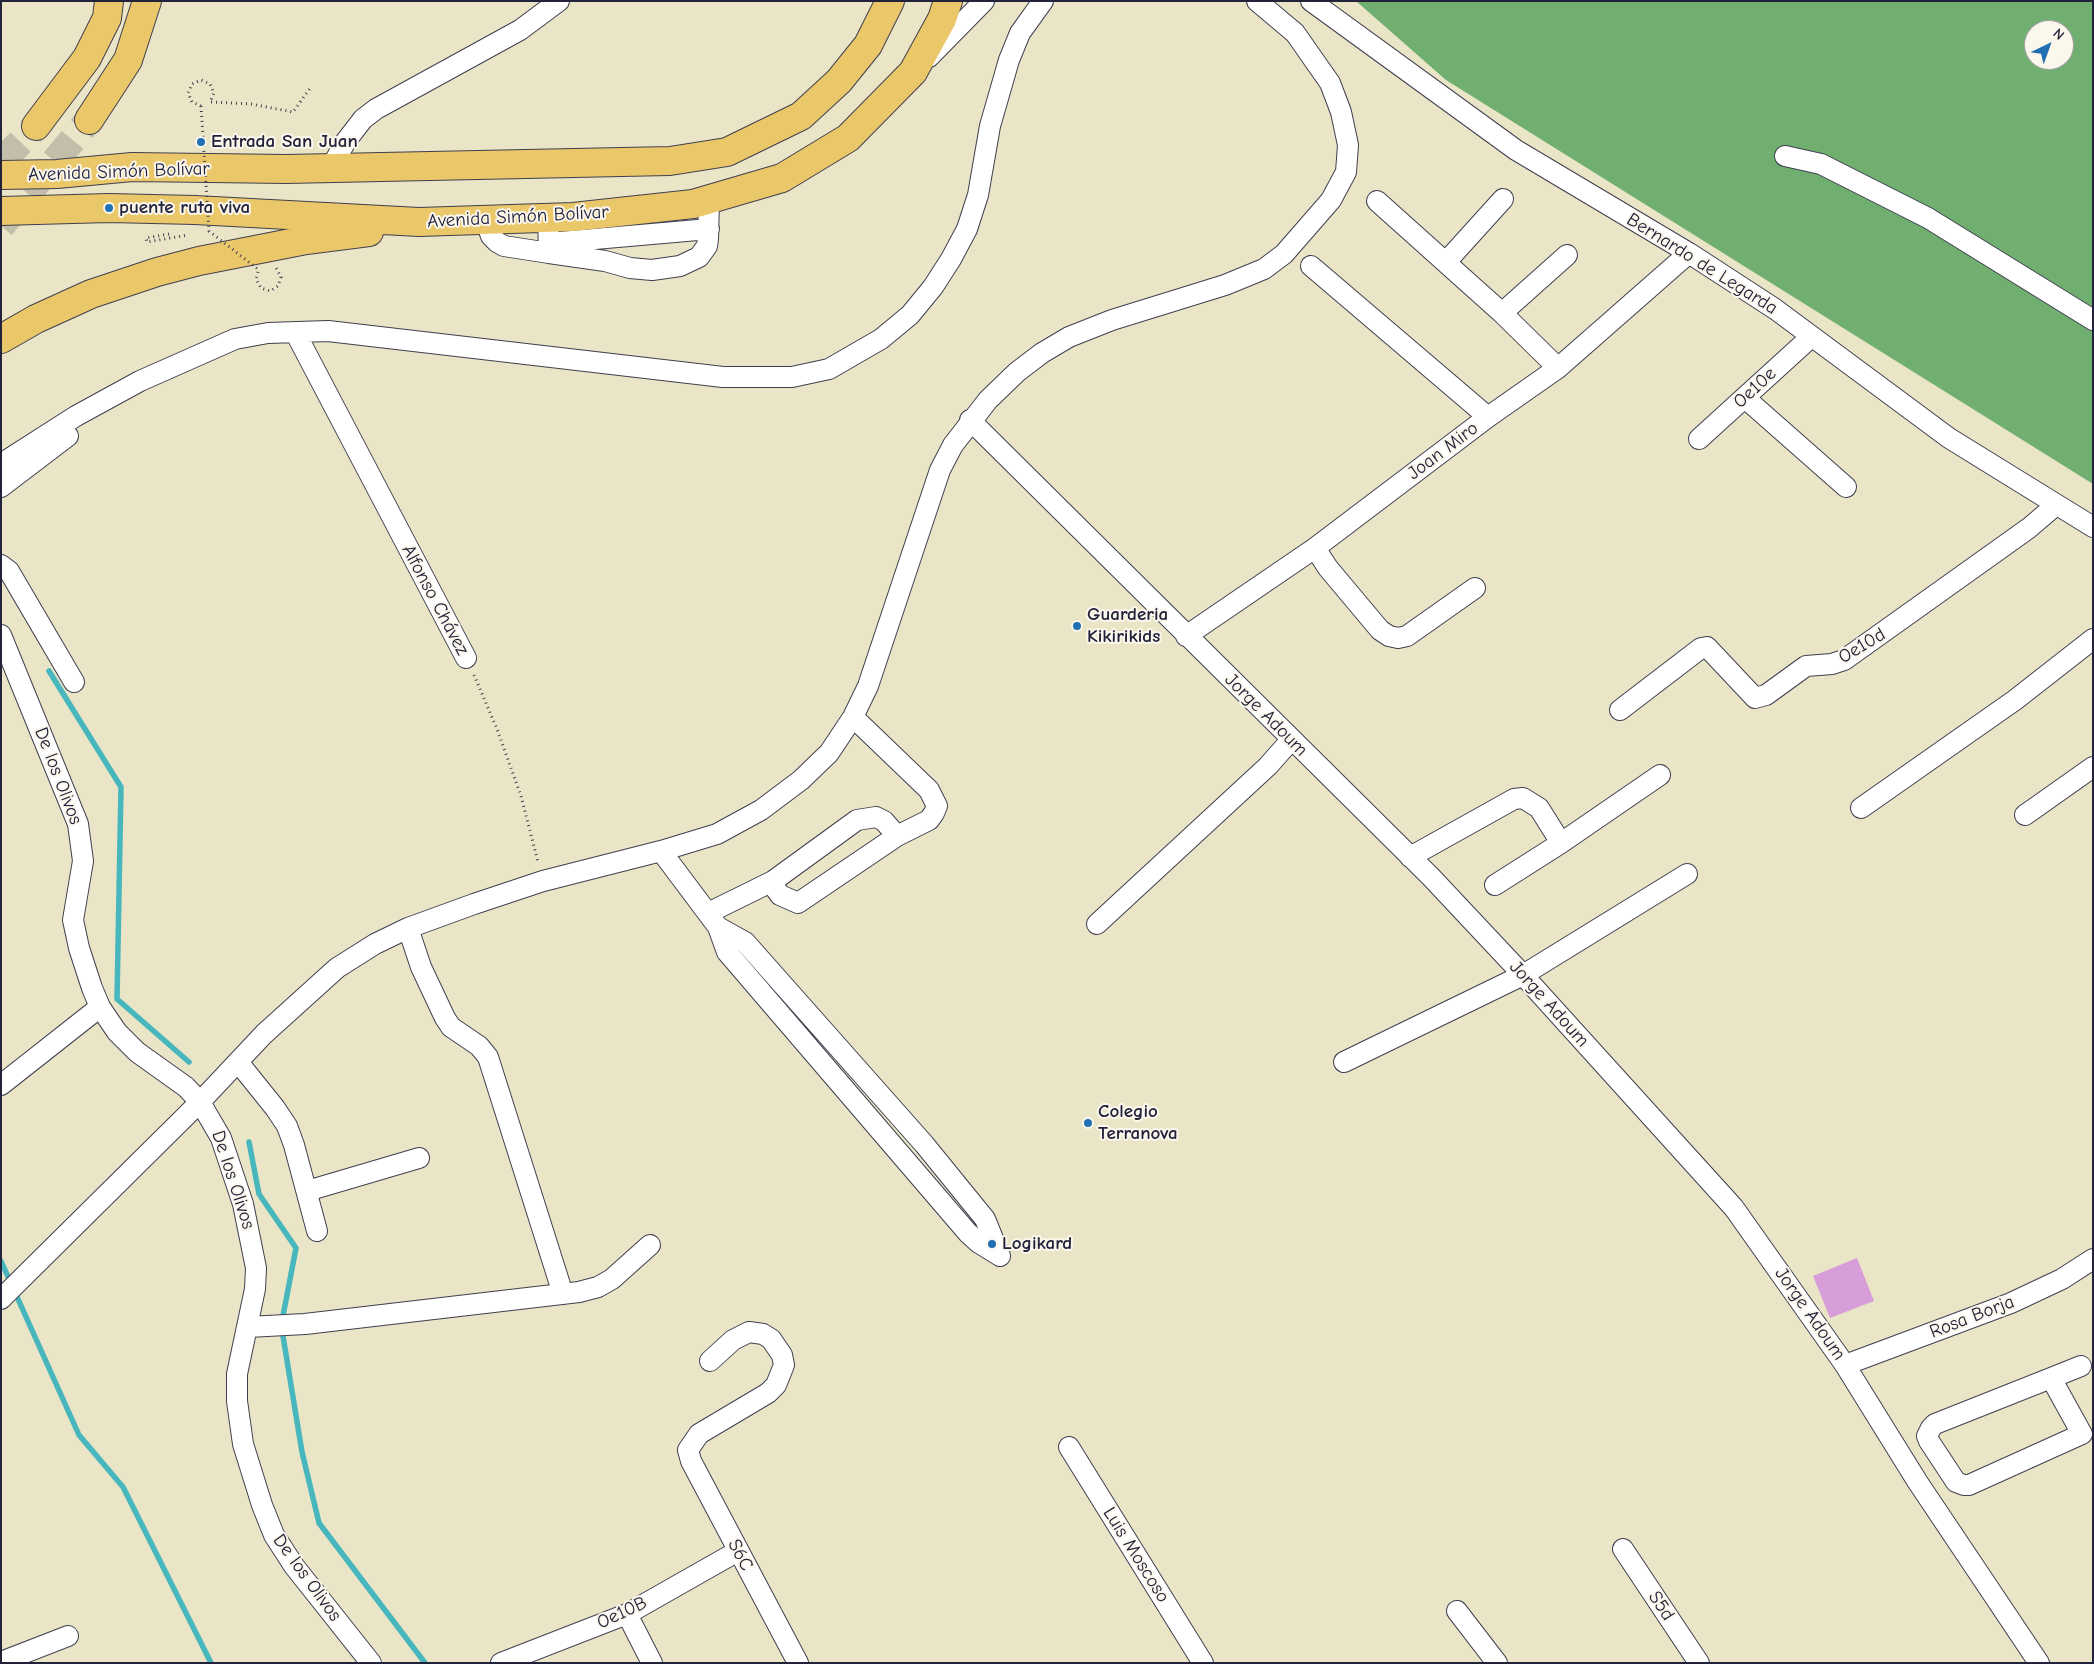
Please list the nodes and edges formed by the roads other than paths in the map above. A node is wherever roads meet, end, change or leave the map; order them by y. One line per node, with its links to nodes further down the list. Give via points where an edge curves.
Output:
1 (109, 1): 12 (highway, via 107,18 87,58)
2 (147, 1): 11 (highway, via 128,60)
3 (559, 1): 14 (street, via 520,30 376,109 363,119)
4 (890, 1): 14 (highway, Avenida Simón Bolívar, via 868,45 839,82 800,116 727,152 670,161)
5 (948, 1): 10 (highway, Avenida Simón Bolívar, via 942,19)
6 (984, 1): 10 (street)
7 (1043, 1): 29 (street, via 1020,33 1008,60 990,126 978,195 951,259 933,288 910,315 881,339 829,369 792,377 723,377 360,334)
8 (1257, 1): 36 (street, via 1295,33 1330,84 1341,112 1348,145 1346,172 1332,200 1284,254 1264,269 1069,337 1017,372)
9 (1312, 1): 23 (street, Bernardo de Legarda, via 1516,150)
10 (913, 72): 16 (highway, Avenida Simón Bolívar, via 848,138 782,178)
11 (89, 120)
12 (36, 126)
13 (1785, 156): 28 (street, via 1821,164 1928,218)
14 (330, 168): 15 (highway, Avenida Simón Bolívar, via 132,167)
15 (1, 175)
16 (709, 200): 21 (street); 22 (highway, Avenida Simón Bolívar)
17 (1503, 200): 25 (street)
18 (1377, 201): 25 (street)
19 (1, 211): 20 (highway, Avenida Simón Bolívar, via 195,210)
20 (419, 222): 22 (highway, Avenida Simón Bolívar, via 485,218); 31 (highway, via 306,240 157,272 91,294)
21 (709, 229): 22 (street); 22 (street, via 707,246 699,257 680,266 652,270)
22 (549, 238)
23 (1689, 253): 30 (street, Bernardo de Legarda, via 1775,309); 32 (street, Joan Miro)
24 (1567, 255): 27 (street)
25 (1446, 262): 27 (street)
26 (1311, 266): 35 (street)
27 (1502, 313): 32 (street)
28 (2093, 320)
29 (295, 332): 34 (street, via 235,339 140,381); 49 (street, Alfonso Chávez)
30 (1811, 337): 33 (street, Oe10e); 41 (street, Bernardo de Legarda, via 1949,438)
31 (1, 339)
32 (1558, 368): 35 (street, Joan Miro)
33 (1745, 398): 37 (street, Oe10e); 40 (street)
34 (98, 404): 38 (street); 39 (street, via 72,433)
35 (1488, 417): 43 (street, Joan Miro)
36 (970, 420): 47 (street, Jorge Adoum); 52 (street, via 940,470 888,631)
37 (1699, 440)
38 (1, 464)
39 (1, 487)
40 (1846, 487)
41 (2056, 505): 42 (street, Bernardo de Legarda); 51 (street, Oe10d, via 2022,534 1844,660 1806,666 1766,695 1756,698 1707,647 1701,648)
42 (2093, 526)
43 (1315, 548): 45 (street, via 1380,630 1389,636 1407,636); 47 (street, Joan Miro)
44 (1, 565): 50 (street, via 8,571)
45 (1475, 588)
46 (1, 635): 69 (street, De los Olivos, via 78,824 84,861 74,920 79,948)
47 (1186, 636): 53 (street, Jorge Adoum)
48 (2093, 639): 56 (street, via 2015,700)
49 (466, 658)
50 (74, 682)
51 (1620, 710)
52 (854, 717): 58 (street, via 935,798 937,806 929,820); 60 (street, via 828,753 801,780 761,810 717,834)
53 (1291, 740): 61 (street, Jorge Adoum); 66 (street, via 1268,766)
54 (2093, 767): 57 (street)
55 (1660, 775): 59 (street)
56 (1860, 808)
57 (2025, 816)
58 (897, 836): 63 (street, via 876,817 857,820); 63 (street, via 798,903 780,896)
59 (1561, 844): 61 (street, via 1539,808 1523,798 1514,799); 64 (street)
60 (661, 851): 65 (street); 67 (street, via 543,881)
61 (1410, 857): 68 (street, Jorge Adoum)
62 (1687, 874): 68 (street)
63 (774, 880): 65 (street)
64 (1495, 885)
65 (713, 920): 72 (street, via 745,942); 73 (street, via 728,952)
66 (1097, 924)
67 (408, 928): 70 (street, via 337,968 298,1001); 81 (street, via 421,967 445,1018 451,1027 480,1046 488,1057)
68 (1523, 975): 71 (street); 85 (street, Jorge Adoum, via 1734,1208)
69 (100, 1007): 74 (street); 75 (street, De los Olivos, via 116,1032 137,1052 166,1071)
70 (238, 1062): 75 (street); 77 (street, via 276,1108 286,1126)
71 (1344, 1062)
72 (857, 1069): 73 (street); 73 (street, via 976,1206 992,1232 1000,1256 968,1233)
73 (840, 1084)
74 (1, 1085)
75 (200, 1102): 82 (street); 83 (street, De los Olivos, via 221,1138 253,1245 256,1275)
76 (419, 1158): 77 (street)
77 (307, 1190): 78 (street)
78 (317, 1231)
79 (650, 1245): 81 (street, via 612,1280)
80 (2093, 1259): 85 (street, Rosa Borja, via 2062,1279 2018,1300)
81 (563, 1294): 83 (street, via 297,1325)
82 (1, 1299)
83 (248, 1327): 99 (street, De los Olivos, via 237,1374 237,1401 242,1444 259,1497 274,1534 294,1566)
84 (710, 1361): 93 (street, S6C, via 741,1335 756,1332 779,1348 784,1365 782,1376 768,1393 699,1434 688,1450)
85 (1845, 1365): 91 (street, Jorge Adoum)
86 (2081, 1366): 87 (street)
87 (2051, 1378): 88 (street); 90 (street, via 1935,1424 1927,1436)
88 (2087, 1432): 90 (street, via 1969,1484 1956,1482)
89 (1068, 1447): 103 (street, Luis Moscoso)
90 (1945, 1468): 91 (street)
91 (1918, 1481): 106 (street, Jorge Adoum)
92 (1623, 1549): 105 (street, S5d)
93 (740, 1555): 95 (street, Oe10B); 102 (street, S6C)
94 (1457, 1611): 104 (street)
95 (628, 1618): 97 (street, Oe10B); 101 (street)
96 (68, 1636): 98 (street)
97 (532, 1659): 100 (street, Oe10B)
98 (1, 1662)
99 (371, 1663)
100 (501, 1663)
101 (652, 1663)
102 (798, 1663)
103 (1203, 1663)
104 (1497, 1663)
105 (1699, 1663)
106 (2039, 1663)

